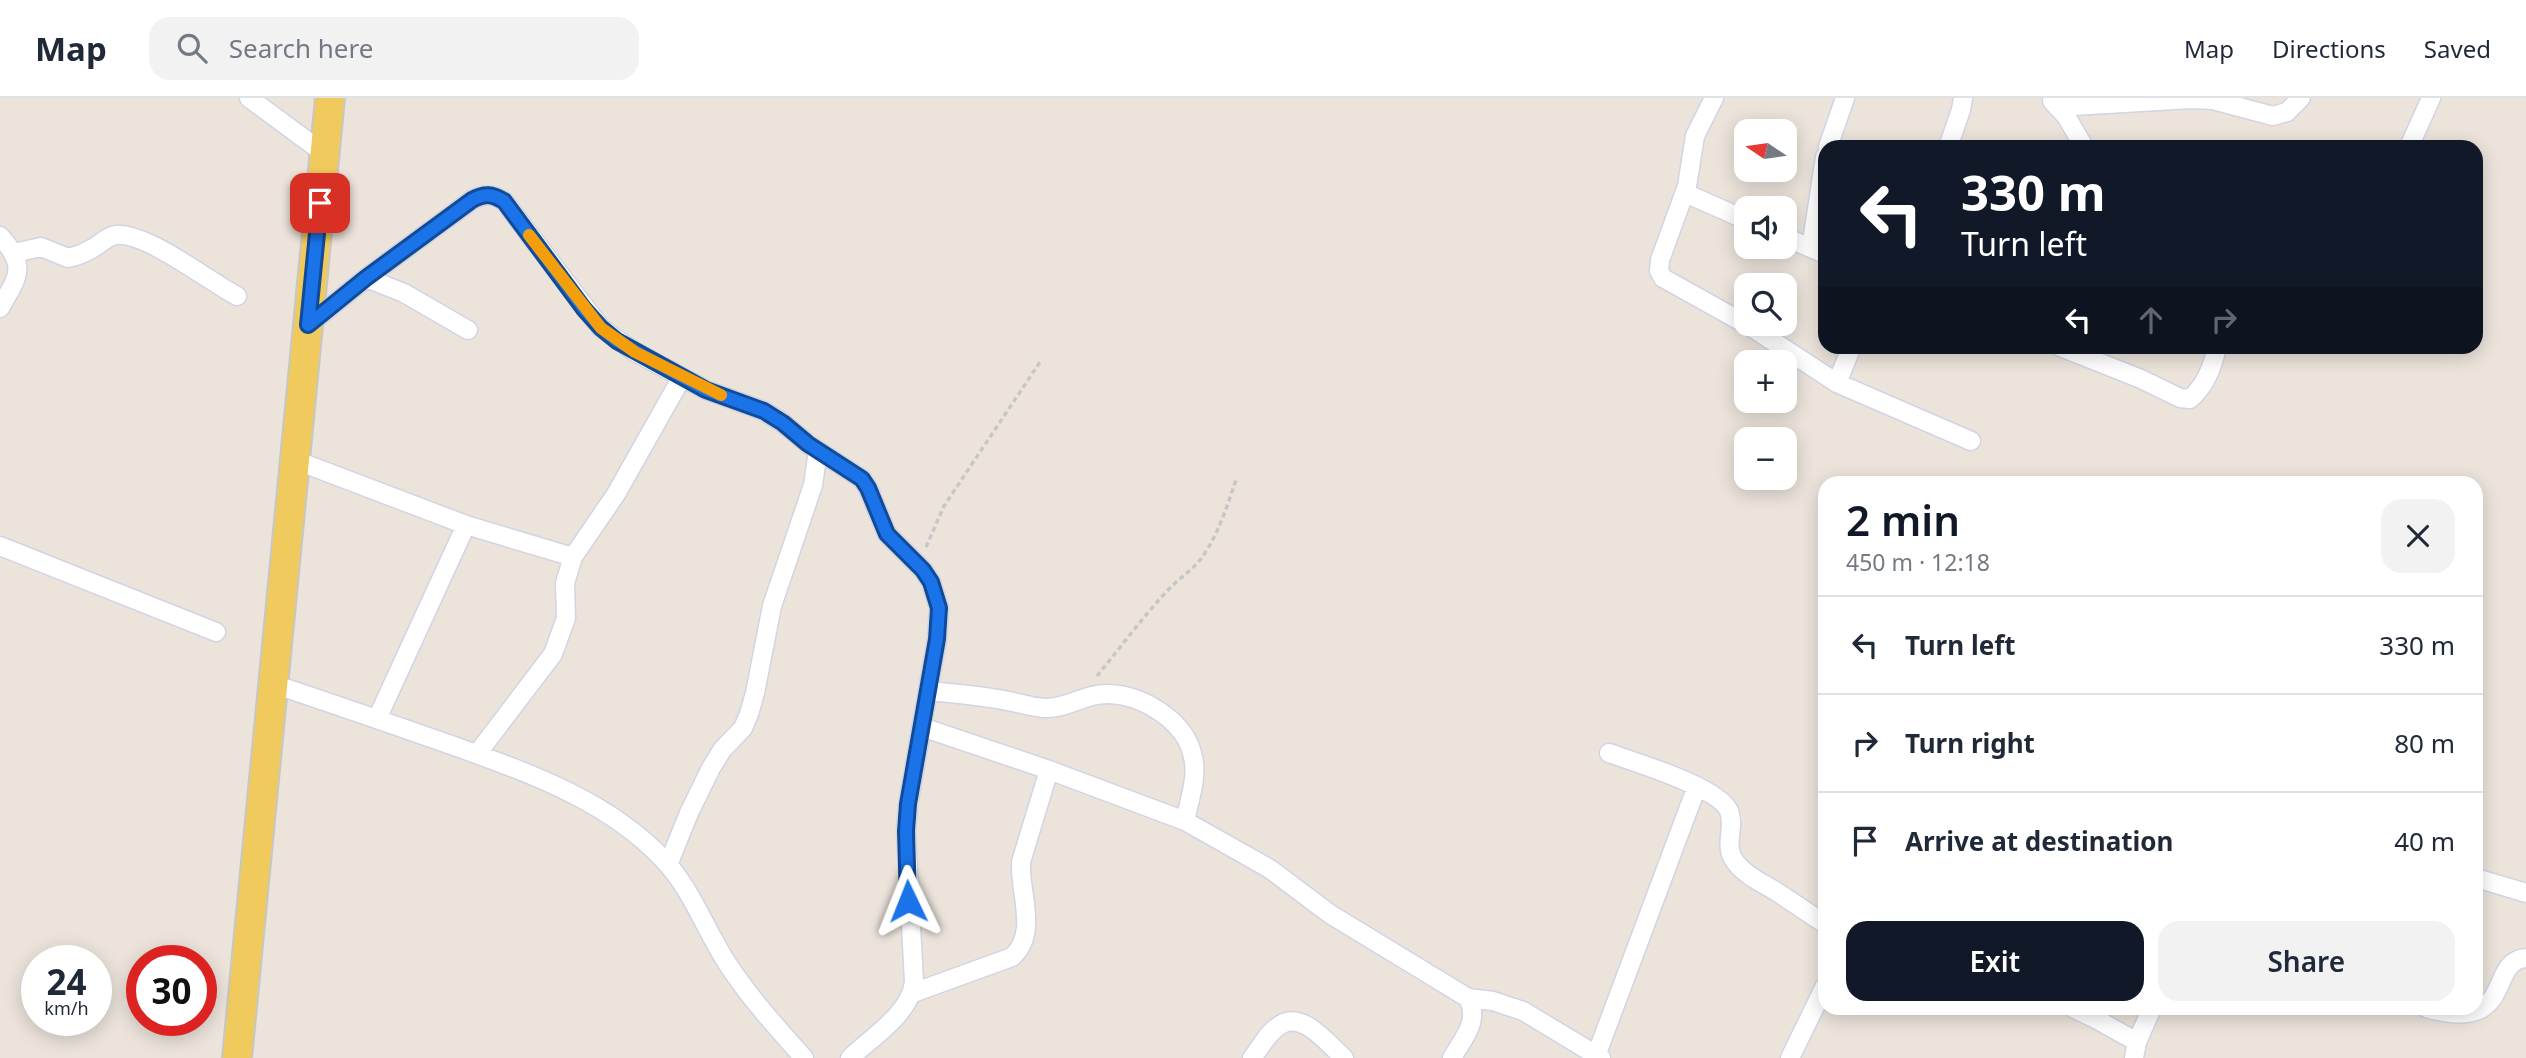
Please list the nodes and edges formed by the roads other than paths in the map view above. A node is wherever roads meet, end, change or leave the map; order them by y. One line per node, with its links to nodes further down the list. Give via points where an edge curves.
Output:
1 (248, 98): 13 (street)
2 (330, 98): 13 (main road)
3 (1714, 98): 14 (street, via 1695,136)
4 (1845, 98): 9 (street)
5 (1963, 98): 10 (street)
6 (2301, 98): 8 (street, via 2287,112 2273,116 2213,100)
7 (2431, 98): 12 (street)
8 (2053, 102): 11 (street)
9 (1830, 140)
10 (1950, 140)
11 (2080, 140)
12 (2412, 140)
13 (325, 153): 23 (main road)
14 (1685, 193): 15 (street); 29 (street, via 1660,260 1663,278)
15 (1734, 215)
16 (0, 236): 19 (street)
17 (1797, 242): 18 (street)
18 (1818, 251)
19 (14, 253): 21 (street, via 41,247 68,258 118,234 159,248); 22 (street, via 17,274)
20 (366, 278): 23 (street); 24 (street, via 404,293); 28 (street, via 472,200 494,195 504,201 601,328)
21 (237, 296)
22 (0, 309)
23 (308, 325): 32 (main road)
24 (468, 330)
25 (1849, 354): 29 (street)
26 (2078, 354): 27 (street, via 2190,399 2200,390)
27 (2215, 354)
28 (682, 377): 31 (street, via 764,411); 35 (street, via 616,494)
29 (1837, 383): 30 (street)
30 (1971, 441)
31 (818, 451): 38 (street, via 862,479 887,534 931,582 939,608); 46 (street, via 813,485 772,606 750,714 711,768)
32 (295, 460): 33 (street); 37 (main road)
33 (466, 525): 35 (street); 39 (street)
34 (0, 546): 36 (street)
35 (573, 557): 42 (street, via 565,583 566,618 553,654)
36 (216, 632)
37 (273, 684): 39 (street); 59 (main road)
38 (928, 691): 40 (street); 45 (street, via 1048,708 1117,695 1152,708 1171,719 1194,759)
39 (377, 719): 42 (street)
40 (922, 727): 43 (street); 51 (street, via 906,831)
41 (1609, 752): 44 (street)
42 (477, 754): 46 (street, via 590,803)
43 (1049, 770): 45 (street); 51 (street, via 1021,862 1026,922 1020,950 1012,957)
44 (1697, 786): 49 (street, via 1727,807 1731,819 1728,843 1735,863); 58 (street)
45 (1185, 821): 52 (street, via 1270,869 1330,914)
46 (668, 865): 60 (street, via 732,970)
47 (2483, 879): 48 (street)
48 (2526, 893)
49 (1818, 920)
50 (2526, 958): 54 (street, via 2508,966 2496,997)
51 (913, 993): 61 (street, via 898,1014)
52 (1468, 998): 58 (street, via 1522,1011); 64 (street, via 1474,1008 1472,1021)
53 (1818, 1000): 65 (street)
54 (2483, 1008)
55 (2089, 1015): 57 (street)
56 (2149, 1015): 57 (street)
57 (2135, 1050)
58 (1593, 1056)
59 (237, 1058)
60 (804, 1058)
61 (850, 1058)
62 (1252, 1058): 63 (street, via 1270,1034 1290,1021 1313,1030)
63 (1344, 1058)
64 (1452, 1058)
65 (1790, 1058)

